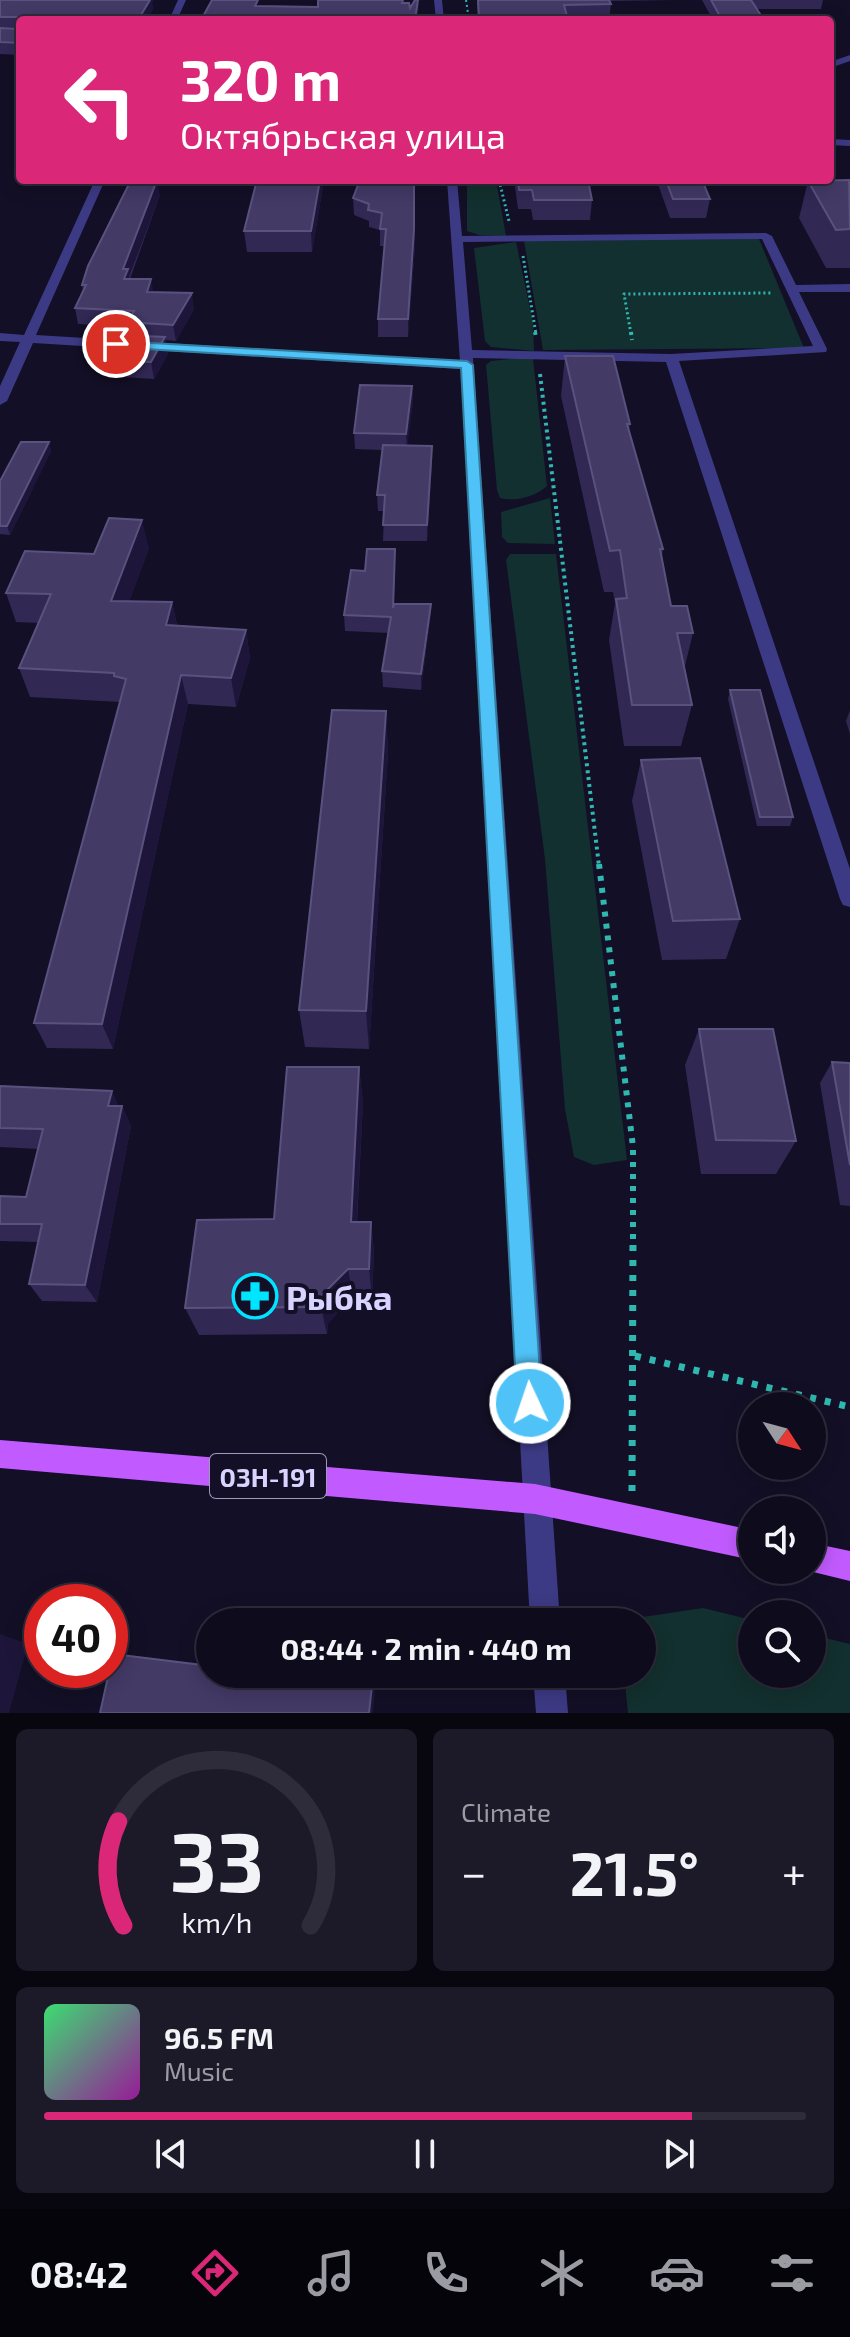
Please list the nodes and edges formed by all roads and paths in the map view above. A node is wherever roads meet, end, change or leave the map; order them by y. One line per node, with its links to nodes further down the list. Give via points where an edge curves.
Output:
1 (98, 184): 9 (street)
2 (452, 184): 4 (street)
3 (500, 184): 5 (path, via 506,215)
4 (456, 239): 5 (street); 13 (street)
5 (519, 239): 7 (street, via 766,236); 10 (path)
6 (850, 288): 7 (street)
7 (793, 291): 11 (path, via 624,294); 12 (street, via 821,349)
8 (0, 337): 9 (street)
9 (28, 339): 13 (street); 14 (street)
10 (538, 355): 11 (street); 13 (street); 16 (path, via 633,1147)
11 (635, 357): 12 (street)
12 (671, 358): 15 (street)
13 (466, 360): 19 (street)
14 (0, 401)
15 (850, 899)
16 (635, 1356): 17 (path); 20 (path)
17 (850, 1407)
18 (0, 1454): 19 (main road, 03Н-191)
19 (535, 1499): 20 (main road, 03Н-191); 24 (street)
20 (633, 1520): 21 (main road, 03Н-191)
21 (738, 1542)
22 (826, 1561): 23 (main road)
23 (850, 1566)
24 (544, 1608)
25 (550, 1688): 26 (street)
26 (552, 1713)

